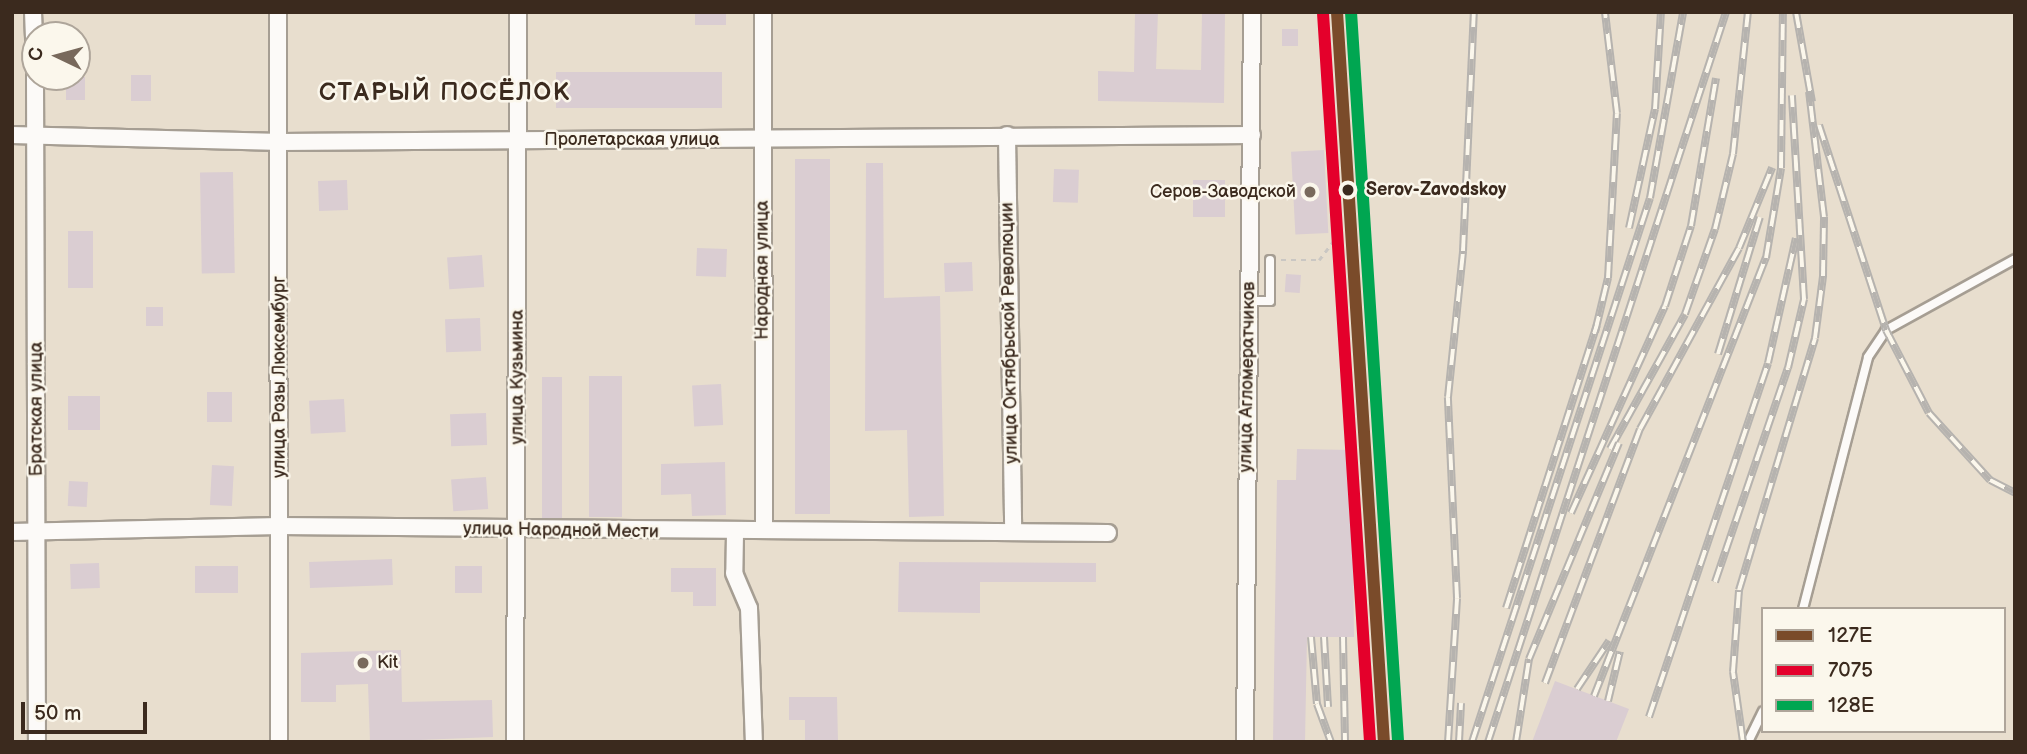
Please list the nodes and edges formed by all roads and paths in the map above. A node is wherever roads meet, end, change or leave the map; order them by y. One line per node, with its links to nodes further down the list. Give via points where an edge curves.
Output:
1 (278, 12): 12 (street, улица Розы Люксембург)
2 (518, 12): 10 (street, улица Кузьмина)
3 (762, 12): 11 (street, Народная улица)
4 (1252, 12): 9 (street, улица Агломератчиков)
5 (36, 91): 7 (street, Братская улица)
6 (12, 135): 7 (street, Пролетарская улица)
7 (37, 135): 12 (street, Пролетарская улица); 22 (street, Братская улица)
8 (1007, 135): 9 (street, Пролетарская улица); 11 (street, Пролетарская улица); 19 (street, улица Октябрьской Революции)
9 (1252, 135): 16 (street, улица Агломератчиков)
10 (519, 140): 11 (street, Пролетарская улица); 12 (street, Пролетарская улица); 20 (street, улица Кузьмина)
11 (763, 141): 18 (street, Народная улица)
12 (281, 142): 17 (street, улица Розы Люксембург)
13 (1342, 230): 15 (path, via 1319,260)
14 (2015, 259): 25 (lane, via 1886,330 1868,358)
15 (1270, 260): 16 (lane, via 1270,301)
16 (1249, 300): 31 (street, улица Агломератчиков)
17 (279, 526): 20 (street, улица Народной Мести); 22 (street, улица Народной Мести); 28 (street, улица Розы Люксембург)
18 (764, 527): 19 (street, улица Народной Мести); 24 (street, улица Народной Мести)
19 (1013, 530): 23 (street, улица Народной Мести)
20 (517, 531): 24 (street, улица Народной Мести); 29 (street, улица Кузьмина)
21 (12, 532): 22 (street, улица Народной Мести)
22 (37, 532): 27 (street, Братская улица)
23 (1108, 533)
24 (735, 534): 30 (street, via 734,573 749,608)
25 (1804, 607)
26 (1761, 715): 32 (lane)
27 (37, 742)
28 (279, 742)
29 (515, 742)
30 (754, 742)
31 (1245, 742)
32 (1748, 742)

